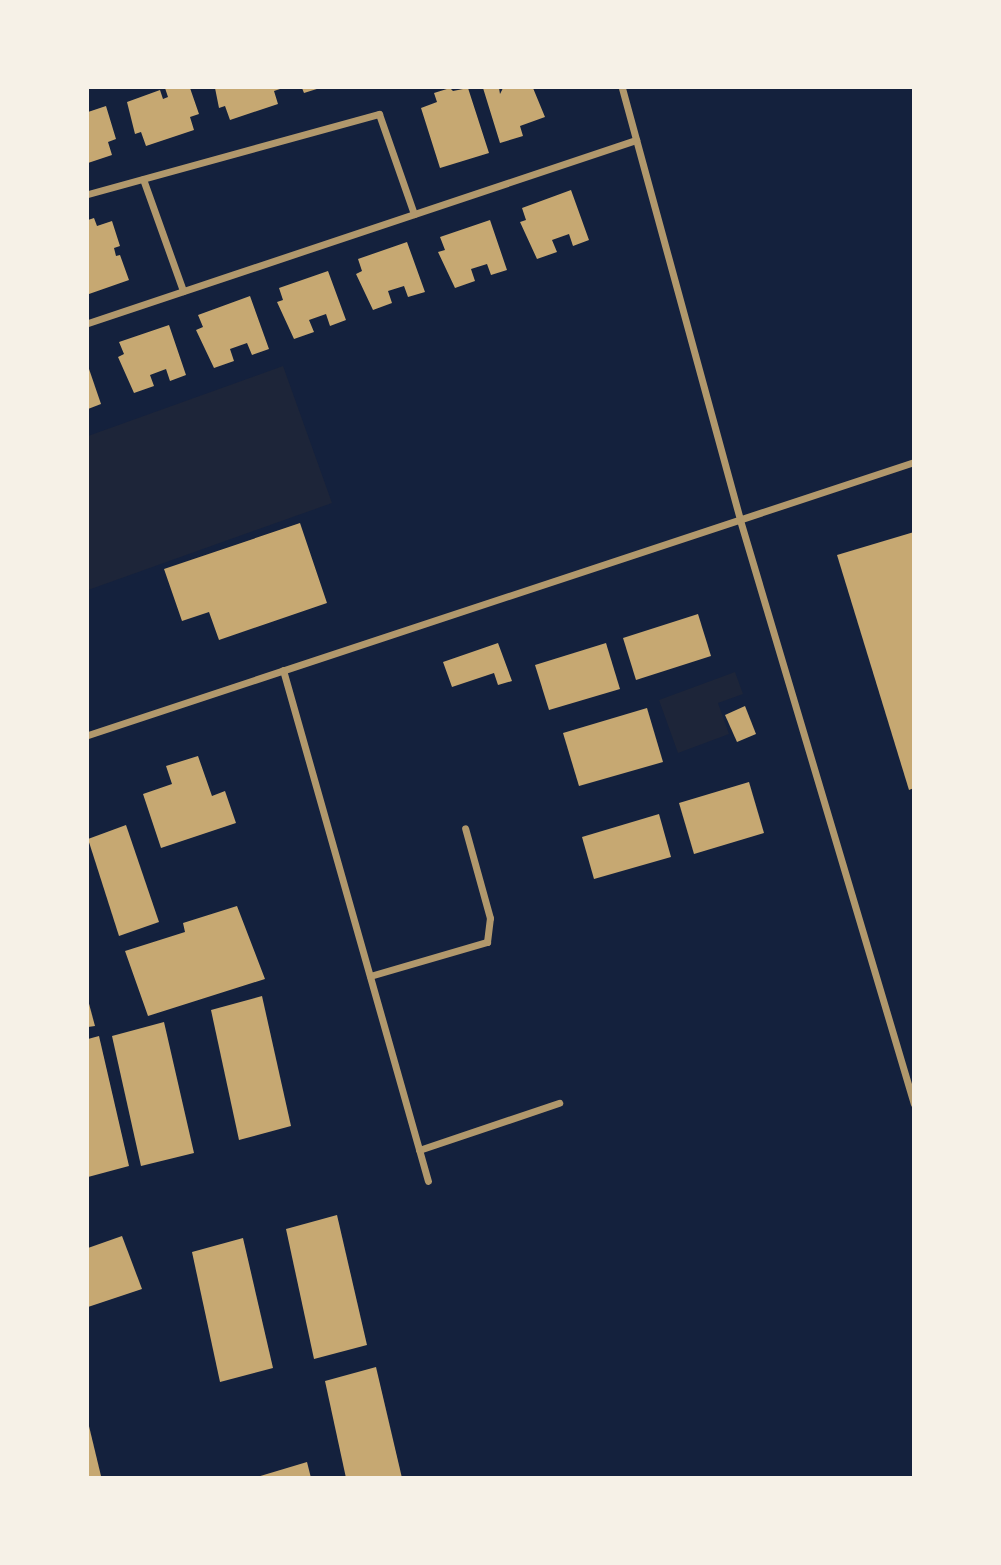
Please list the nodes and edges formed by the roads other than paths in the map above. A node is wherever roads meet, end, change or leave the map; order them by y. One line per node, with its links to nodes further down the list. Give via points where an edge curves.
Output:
1 (622, 88): 2 (street)
2 (636, 140): 5 (street); 9 (street)
3 (143, 179): 4 (street); 5 (street, via 379,114); 6 (street)
4 (88, 194)
5 (414, 214): 6 (street)
6 (184, 291): 7 (street)
7 (88, 323)
8 (914, 462): 9 (street)
9 (740, 520): 10 (street); 15 (street)
10 (283, 670): 11 (street); 13 (street)
11 (88, 735)
12 (465, 828): 13 (street, via 490,918 487,942)
13 (370, 976): 16 (street)
14 (559, 1103): 16 (street)
15 (914, 1104)
16 (419, 1150): 17 (street)
17 (428, 1181)

